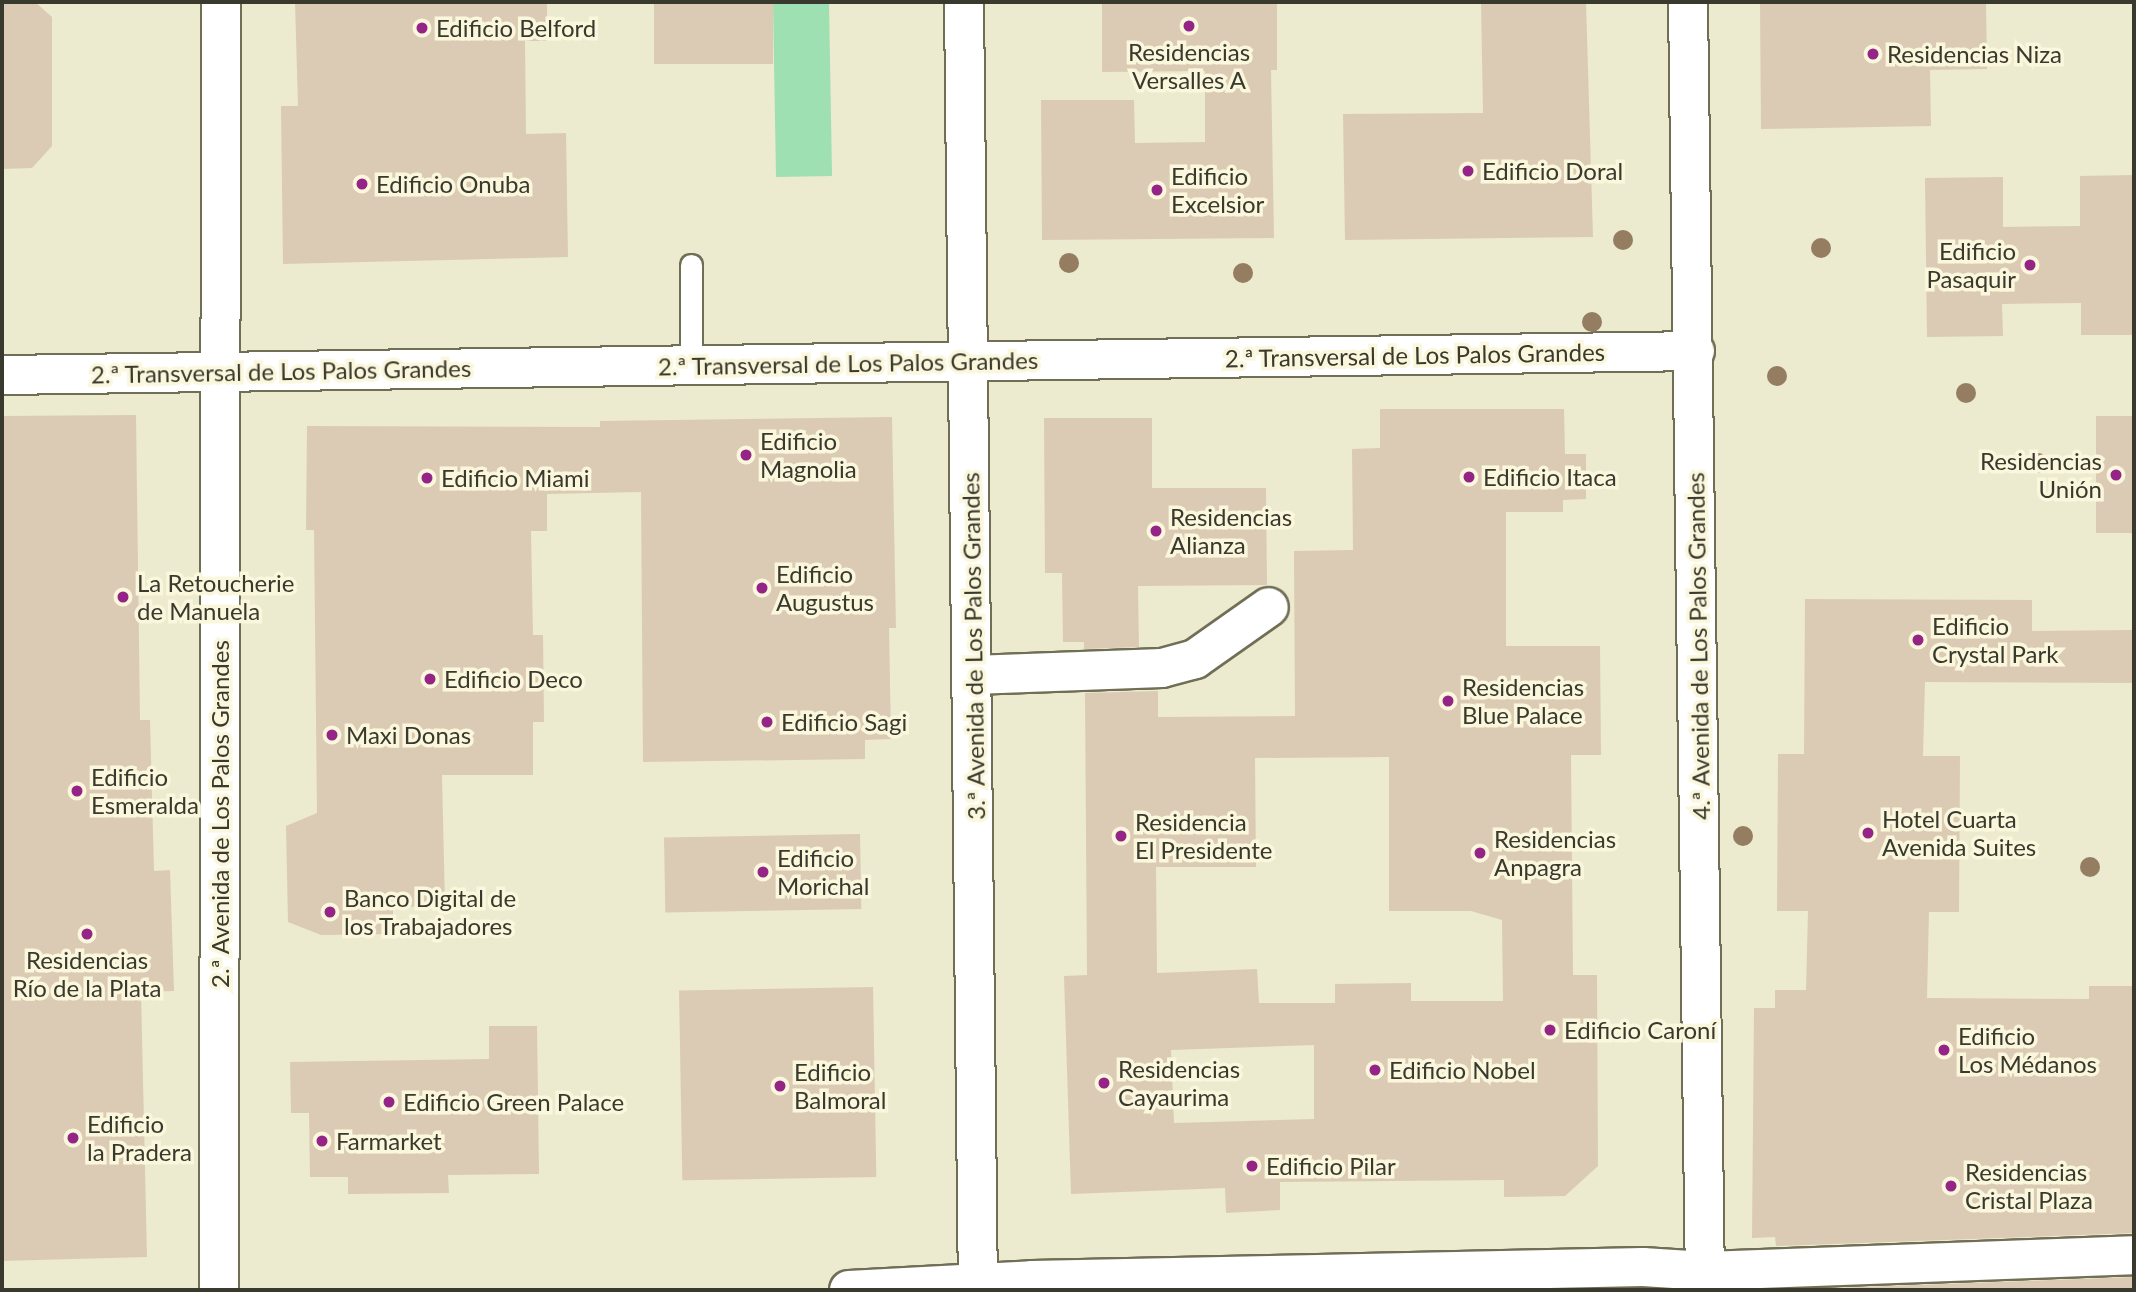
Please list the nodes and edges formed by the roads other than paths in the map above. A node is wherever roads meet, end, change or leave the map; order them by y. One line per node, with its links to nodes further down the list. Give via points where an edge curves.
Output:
1 (221, 2): 8 (street, 2.ª Avenida de Los Palos Grandes)
2 (964, 2): 6 (street, 3.ª Avenida de Los Palos Grandes)
3 (1688, 2): 5 (street, 4.ª Avenida de Los Palos Grandes)
4 (691, 265): 7 (lane)
5 (1695, 351): 6 (street, 2.ª Transversal de Los Palos Grandes); 13 (street, 4.ª Avenida de Los Palos Grandes)
6 (968, 362): 7 (street, 2.ª Transversal de Los Palos Grandes); 11 (street, 3.ª Avenida de Los Palos Grandes)
7 (691, 364): 8 (street, 2.ª Transversal de Los Palos Grandes)
8 (220, 372): 9 (street, 2.ª Transversal de Los Palos Grandes); 15 (street, 2.ª Avenida de Los Palos Grandes)
9 (2, 375)
10 (1269, 607): 11 (street, via 1195,659 1162,668)
11 (973, 675): 14 (street, 3.ª Avenida de Los Palos Grandes)
12 (2134, 1255): 13 (street)
13 (1707, 1284): 14 (street, via 1643,1267)
14 (978, 1286): 17 (street)
15 (219, 1290)
16 (849, 1290): 17 (street)
17 (873, 1290)

